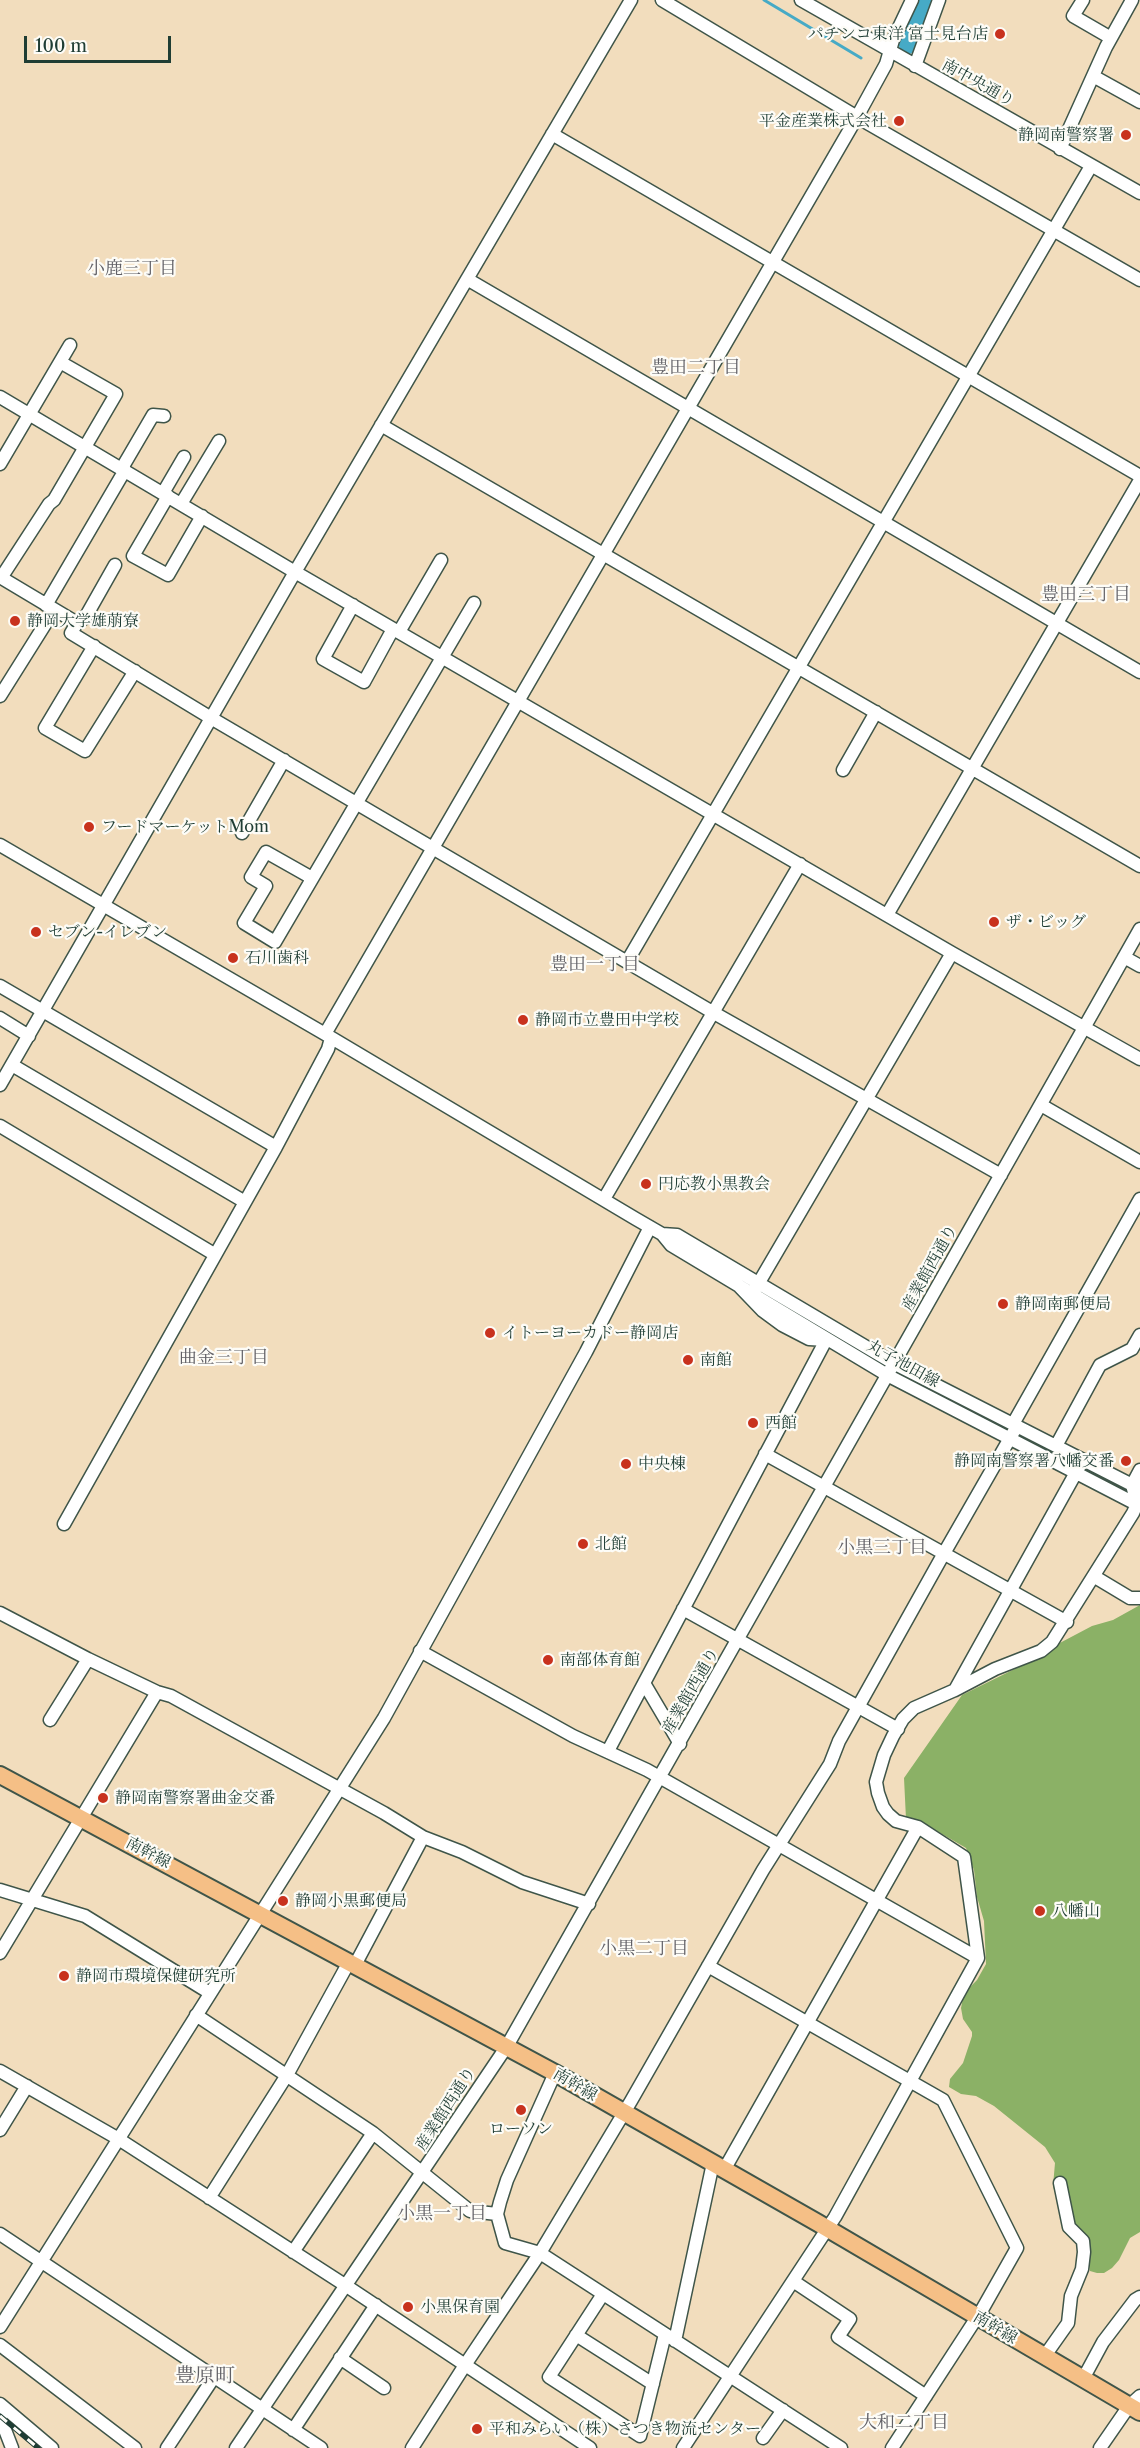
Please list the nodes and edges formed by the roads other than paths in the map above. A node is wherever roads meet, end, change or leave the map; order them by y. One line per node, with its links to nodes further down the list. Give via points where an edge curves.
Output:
1 (631, 0): 14 (street)
2 (662, 0): 13 (street)
3 (801, 0): 9 (street, 南中央通り)
4 (912, 0): 9 (street)
5 (939, 0): 10 (street)
6 (1083, 0): 8 (street, via 1073,16)
7 (1132, 0): 8 (street)
8 (1111, 38): 11 (street)
9 (890, 52): 10 (street, 南中央通り); 13 (street)
10 (915, 66): 15 (street, 南中央通り)
11 (1094, 76): 12 (street); 15 (street)
12 (1140, 102)
13 (857, 117): 18 (street); 19 (street)
14 (552, 134): 19 (street); 20 (street)
15 (1060, 148): 16 (street, 南中央通り)
16 (1091, 166): 17 (street, 南中央通り); 18 (street)
17 (1140, 193)
18 (1054, 230): 21 (street); 24 (street)
19 (775, 262): 24 (street); 26 (street)
20 (467, 279): 26 (street); 29 (street)
21 (1140, 280)
22 (70, 345): 23 (street)
23 (60, 362): 27 (street); 31 (street, via 116,394)
24 (969, 376): 35 (street); 39 (street)
25 (0, 398): 27 (street)
26 (689, 409): 39 (street); 40 (street)
27 (29, 414): 31 (street); 33 (street)
28 (164, 416): 34 (street, via 153,415)
29 (381, 425): 40 (street); 43 (street)
30 (219, 441): 37 (street)
31 (86, 447): 34 (street); 44 (street)
32 (184, 457): 36 (street)
33 (0, 464)
34 (123, 469): 36 (street); 47 (street)
35 (1140, 478): 49 (street)
36 (165, 494): 37 (street); 38 (street, via 133,556 168,575)
37 (182, 504): 38 (street)
38 (202, 516): 43 (street)
39 (884, 523): 49 (street); 53 (street)
40 (604, 554): 53 (street); 57 (street)
41 (441, 560): 50 (street)
42 (115, 565): 48 (street, via 85,618)
43 (295, 572): 46 (street); 59 (street)
44 (0, 577): 47 (street)
45 (474, 603): 52 (street)
46 (353, 605): 50 (street); 50 (street, via 322,659 364,682)
47 (50, 607): 48 (street); 56 (street)
48 (77, 623): 51 (street, via 71,633)
49 (1056, 624): 55 (street); 61 (street)
50 (396, 630): 52 (street)
51 (94, 646): 54 (street); 54 (street, via 45,728 85,752)
52 (442, 657): 57 (street); 63 (street)
53 (798, 667): 58 (street); 64 (street)
54 (135, 671): 59 (street)
55 (1140, 672)
56 (0, 696)
57 (518, 701): 64 (street); 67 (street)
58 (876, 712): 61 (street); 62 (street)
59 (211, 718): 60 (street); 71 (street)
60 (284, 760): 63 (street); 65 (street)
61 (971, 769): 69 (street); 72 (street)
62 (843, 770)
63 (357, 803): 67 (street); 70 (street)
64 (713, 813): 68 (street); 76 (street)
65 (242, 833)
66 (0, 845): 71 (street, 丸子池田線)
67 (435, 847): 76 (street); 84 (street)
68 (800, 864): 72 (street); 80 (street)
69 (1140, 866)
70 (312, 878): 70 (street, via 266,852 251,877 267,886 244,923 275,942)
71 (104, 906): 79 (street); 84 (street, 丸子池田線)
72 (886, 915): 74 (street)
73 (1140, 929): 75 (street, 産業館西通り)
74 (952, 952): 82 (street); 88 (street)
75 (1124, 957): 77 (street); 82 (street, 産業館西通り)
76 (628, 960): 80 (street)
77 (1140, 966)
78 (0, 986): 79 (street)
79 (43, 1012): 83 (street); 91 (street)
80 (714, 1013): 88 (street); 94 (street)
81 (0, 1018): 83 (street)
82 (1084, 1028): 85 (street); 89 (street, 産業館西通り)
83 (29, 1036): 86 (street)
84 (328, 1036): 91 (street, via 327,1050); 94 (street, 丸子池田線)
85 (1140, 1059)
86 (12, 1065): 87 (street); 96 (street)
87 (0, 1085)
88 (866, 1100): 93 (street); 101 (street)
89 (1041, 1106): 92 (street); 93 (street, 産業館西通り)
90 (0, 1126): 99 (street)
91 (276, 1146): 96 (street)
92 (1140, 1162)
93 (1001, 1176): 104 (street, 産業館西通り)
94 (604, 1199): 97 (street, 丸子池田線)
95 (1140, 1199): 106 (street)
96 (245, 1202): 99 (street)
97 (650, 1227): 98 (street, 丸子池田線); 125 (street, via 586,1352)
98 (662, 1233): 100 (street, 丸子池田線, via 671,1245); 101 (street, 丸子池田線, via 677,1235)
99 (214, 1254): 116 (street)
100 (739, 1286): 101 (street, 丸子池田線); 103 (street, via 782,1325 808,1339)
101 (755, 1289): 103 (street, 丸子池田線); 104 (street, 丸子池田線)
102 (1140, 1335): 108 (street, via 1132,1349 1100,1365)
103 (826, 1340): 105 (street, 丸子池田線); 109 (street)
104 (896, 1364): 105 (street, 産業館西通り); 106 (street, 丸子池田線)
105 (889, 1376): 107 (street, 丸子池田線); 114 (street, 産業館西通り)
106 (1015, 1425): 107 (street); 108 (street, 丸子池田線)
107 (1008, 1443): 112 (street, 丸子池田線); 117 (street)
108 (1056, 1446): 110 (street, 丸子池田線)
109 (765, 1454): 114 (street); 121 (street)
110 (1083, 1460): 112 (street); 113 (street, 丸子池田線)
111 (1140, 1470): 113 (street)
112 (1076, 1473): 115 (street, 丸子池田線); 119 (street)
113 (1136, 1487): 115 (street)
114 (825, 1488): 117 (street); 124 (street, 産業館西通り)
115 (1138, 1505): 118 (street)
116 (64, 1524)
117 (942, 1555): 119 (street); 130 (street)
118 (1095, 1576): 120 (street, via 1130,1598); 123 (street)
119 (1009, 1591): 123 (street); 128 (street)
120 (1140, 1598)
121 (683, 1609): 124 (street); 127 (street)
122 (0, 1613): 126 (street)
123 (1067, 1622): 128 (street, via 1041,1650)
124 (740, 1639): 130 (street); 133 (street, 産業館西通り)
125 (420, 1651): 134 (street, via 573,1736); 137 (street)
126 (87, 1659): 129 (street); 131 (street)
127 (644, 1683): 133 (street); 134 (street)
128 (955, 1690): 132 (street, via 914,1708)
129 (157, 1692): 137 (street, via 171,1696); 138 (street)
130 (859, 1707): 132 (street); 141 (street, via 830,1764)
131 (50, 1720)
132 (898, 1729): 139 (street, via 884,1755 876,1782 878,1793 883,1807 896,1821)
133 (680, 1744): 136 (street, 産業館西通り)
134 (608, 1751): 136 (street)
135 (0, 1775): 138 (main road, 南幹線)
136 (660, 1778): 141 (street); 145 (street, 産業館西通り)
137 (340, 1789): 140 (street); 146 (street)
138 (81, 1818): 143 (street); 146 (main road, 南幹線)
139 (918, 1827): 144 (street); 148 (street, via 964,1857)
140 (423, 1837): 145 (street, via 522,1882); 149 (street)
141 (779, 1846): 144 (street); 150 (street)
142 (0, 1890): 143 (street)
143 (32, 1900): 147 (street); 151 (street, via 85,1916)
144 (876, 1902): 148 (street); 153 (street)
145 (589, 1904): 154 (street, 産業館西通り)
146 (259, 1913): 149 (main road, 南幹線); 151 (street)
147 (0, 1953)
148 (978, 1958): 158 (street)
149 (352, 1963): 154 (main road, 南幹線); 157 (street)
150 (708, 1966): 153 (street); 160 (street)
151 (210, 1993): 152 (street)
152 (196, 2015): 157 (street); 163 (street)
153 (808, 2023): 158 (street); 164 (street)
154 (507, 2046): 156 (main road, 南幹線); 165 (street, 産業館西通り)
155 (0, 2071): 159 (street)
156 (555, 2073): 160 (main road, 南幹線); 168 (street, via 507,2180)
157 (287, 2075): 162 (street); 167 (street)
158 (910, 2081): 169 (street); 179 (street, via 943,2100 1017,2248)
159 (27, 2086): 161 (street); 163 (street)
160 (624, 2113): 164 (main road, 南幹線); 172 (street)
161 (0, 2130)
162 (373, 2133): 165 (street); 171 (street)
163 (117, 2138): 167 (street); 173 (street)
164 (719, 2167): 169 (main road, 南幹線); 182 (street)
165 (424, 2173): 168 (street, via 470,2211); 175 (street, 産業館西通り)
166 (1060, 2183): 184 (street, via 1069,2227 1083,2241 1083,2260 1071,2296 1068,2323)
167 (209, 2198): 171 (street)
168 (497, 2214): 172 (street, via 505,2243)
169 (827, 2228): 174 (street); 179 (main road, 南幹線)
170 (0, 2234): 173 (street)
171 (293, 2252): 175 (street)
172 (540, 2253): 176 (street); 186 (street)
173 (40, 2261): 180 (street); 188 (street)
174 (793, 2281): 187 (street); 192 (street, via 850,2319 838,2337)
175 (345, 2285): 178 (street); 195 (street, 産業館西通り)
176 (603, 2294): 181 (street); 182 (street)
177 (1140, 2297): 189 (street, via 1103,2343)
178 (376, 2305): 185 (street); 186 (street)
179 (977, 2317): 184 (main road, 南幹線); 192 (street)
180 (0, 2327)
181 (576, 2335): 190 (street); 190 (street, via 549,2377 640,2436)
182 (670, 2337): 187 (street); 190 (street)
183 (0, 2345): 202 (street)
184 (1044, 2357): 189 (main road, 南幹線)
185 (340, 2358): 191 (street); 198 (street)
186 (465, 2365): 206 (street); 207 (street)
187 (731, 2375): 196 (street); 208 (street)
188 (214, 2377): 195 (street); 203 (street)
189 (1083, 2379): 194 (main road, 南幹線)
190 (653, 2384)
191 (384, 2388)
192 (926, 2396): 210 (street)
193 (0, 2404): 201 (street)
194 (1136, 2404): 211 (street)
195 (262, 2409): 198 (street); 204 (street, 産業館西通り)
196 (783, 2410): 199 (street); 209 (street)
197 (0, 2417): 200 (street)
198 (293, 2430): 205 (street)
199 (764, 2438)
200 (12, 2448)
201 (52, 2448)
202 (135, 2448)
203 (167, 2448)
204 (236, 2448)
205 (321, 2448)
206 (412, 2448)
207 (590, 2448)
208 (683, 2448)
209 (841, 2448)
210 (892, 2448)
211 (1100, 2448)

